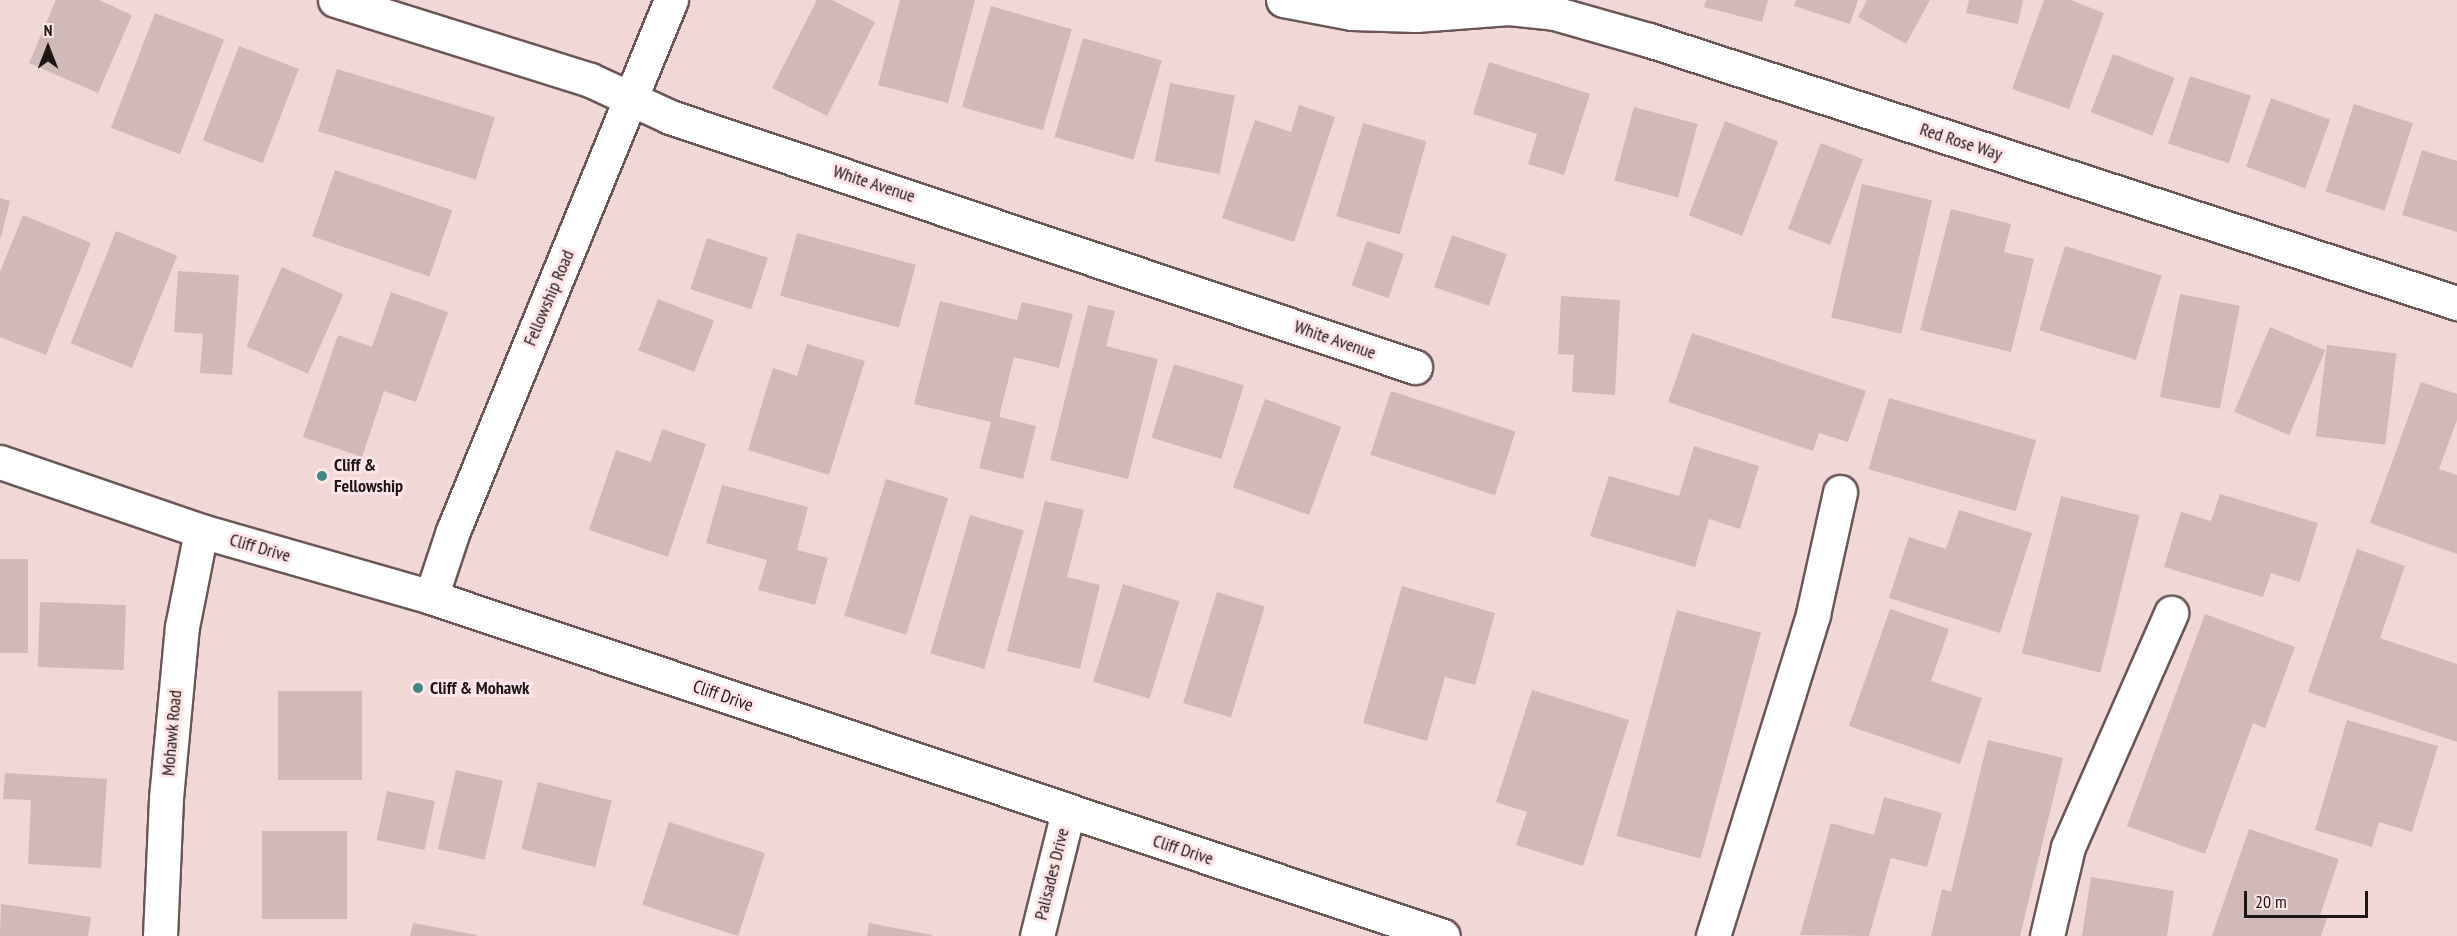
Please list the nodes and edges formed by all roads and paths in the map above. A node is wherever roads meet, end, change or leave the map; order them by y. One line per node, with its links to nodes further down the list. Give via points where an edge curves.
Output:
1 (335, 0): 5 (street, White Avenue)
2 (671, 0): 5 (street, Fellowship Road)
3 (1283, 0): 4 (street, via 1352,13 1416,15)
4 (1460, 5): 6 (street, Red Rose Way, via 1554,13 1649,40)
5 (633, 97): 7 (street, White Avenue, via 670,117); 11 (street, Fellowship Road, via 532,335 453,531)
6 (2457, 303)
7 (1415, 367)
8 (0, 462): 10 (street, Cliff Drive)
9 (1840, 492): 17 (street, via 1813,614)
10 (201, 531): 11 (street, Cliff Drive); 14 (street, Mohawk Road, via 182,627 166,798)
11 (431, 597): 13 (street, Cliff Drive)
12 (2171, 613): 18 (street, via 2068,847)
13 (1068, 812): 15 (street, Palisades Drive); 16 (street, Cliff Drive)
14 (160, 936)
15 (1037, 936)
16 (1443, 936)
17 (1713, 936)
18 (2047, 936)

